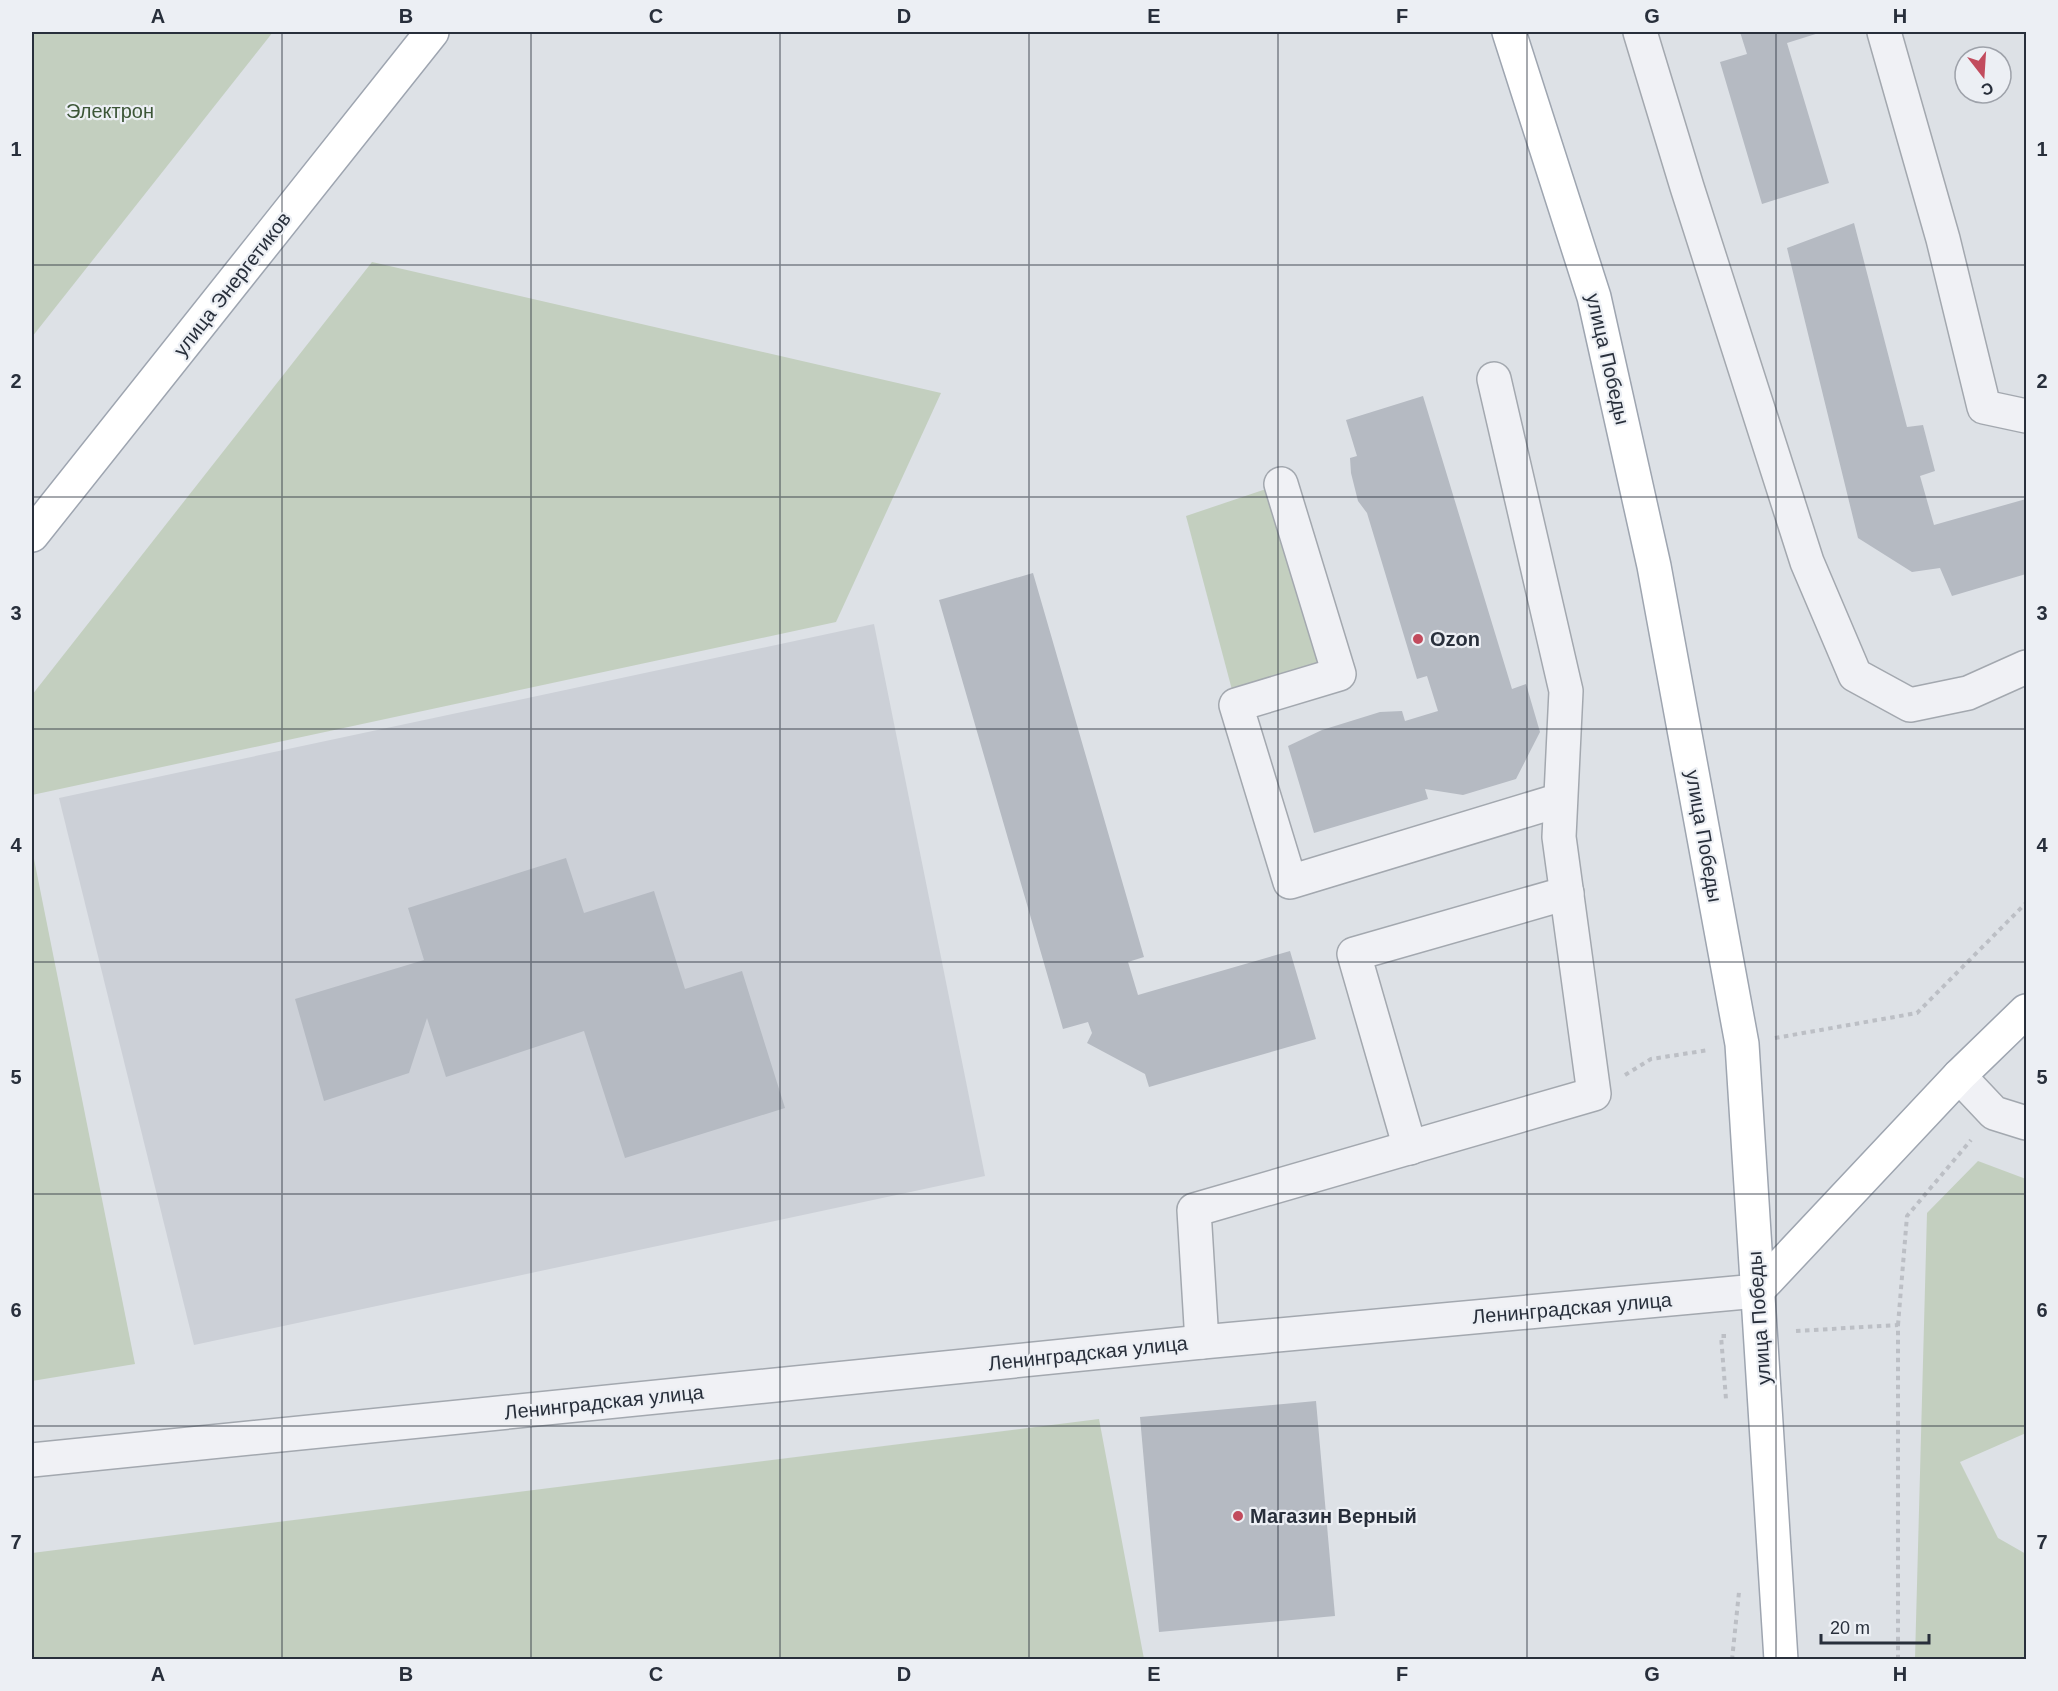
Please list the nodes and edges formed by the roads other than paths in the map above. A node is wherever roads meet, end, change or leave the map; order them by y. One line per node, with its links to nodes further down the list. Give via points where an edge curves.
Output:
1 (432, 32): 8 (main road, улица Энергетиков)
2 (1509, 32): 16 (main road, улица Победы, via 1594,297 1654,566 1742,1044)
3 (1640, 32): 9 (street, via 1807,562 1855,675 1910,705 1968,693)
4 (1884, 32): 6 (street, via 1943,239 1984,407)
5 (1494, 379): 10 (street, via 1566,691)
6 (2026, 416)
7 (1281, 484): 10 (street, via 1339,674 1236,705 1290,882)
8 (32, 535)
9 (2026, 667)
10 (1560, 800): 11 (street, via 1559,837)
11 (1567, 892): 15 (street, via 1594,1094); 15 (street, via 1354,954)
12 (2026, 1011): 13 (main road)
13 (1959, 1076): 14 (street, via 1994,1113); 16 (main road)
14 (2026, 1123)
15 (1410, 1148): 17 (street, via 1194,1210)
16 (1757, 1291): 17 (street, Ленинградская улица); 19 (main road, улица Победы)
17 (1202, 1342): 18 (street, Ленинградская улица)
18 (32, 1460)
19 (1780, 1659)

